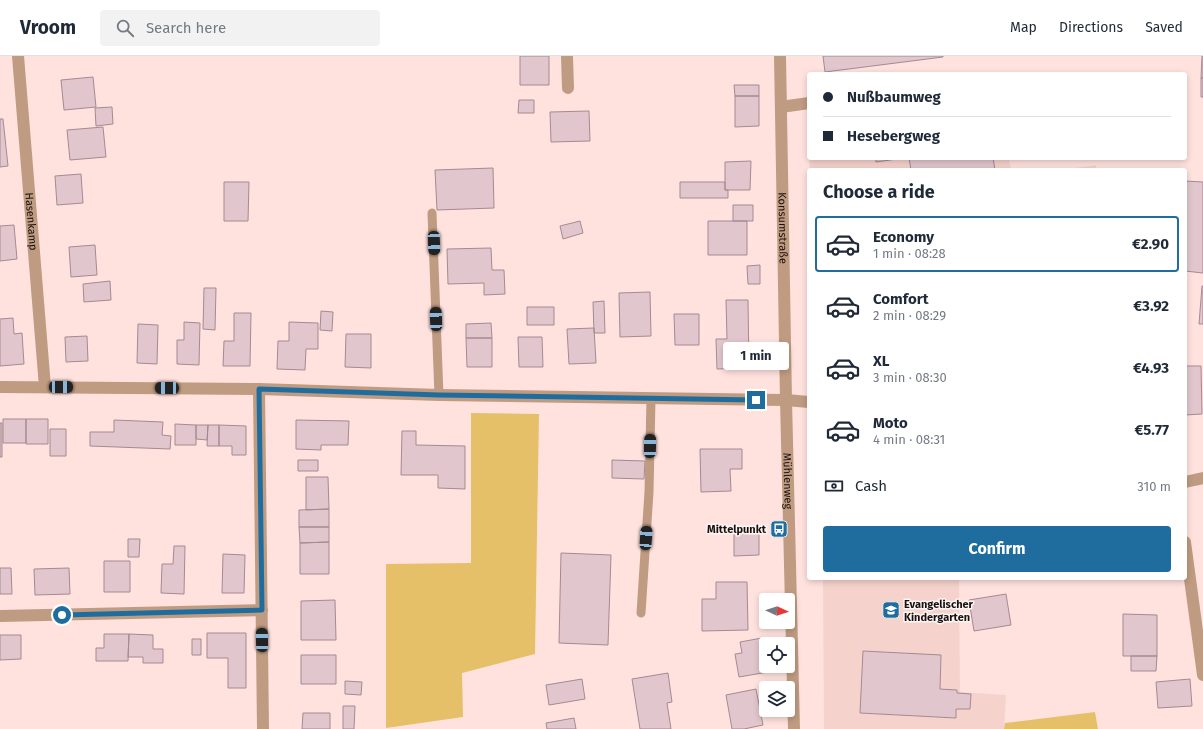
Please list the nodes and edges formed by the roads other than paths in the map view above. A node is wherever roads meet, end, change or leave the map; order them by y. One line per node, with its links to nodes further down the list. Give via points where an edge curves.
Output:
1 (18, 56): 9 (street, Hasenkamp)
2 (568, 56): 4 (street)
3 (780, 56): 6 (street, Konsumstraße)
4 (568, 88)
5 (807, 104): 6 (street)
6 (781, 107): 13 (street, Konsumstraße)
7 (432, 213): 11 (lane)
8 (0, 386): 9 (street)
9 (45, 387): 10 (street)
10 (259, 389): 11 (street); 18 (street)
11 (439, 395): 12 (street)
12 (651, 399): 13 (street); 19 (lane, via 649,492)
13 (786, 400): 14 (street); 23 (street, Mühlenweg)
14 (807, 402)
15 (1203, 478): 16 (street)
16 (1187, 482)
17 (1187, 557): 21 (street)
18 (262, 610): 20 (street); 22 (street)
19 (641, 613)
20 (0, 616)
21 (1203, 675)
22 (263, 729)
23 (794, 729)

